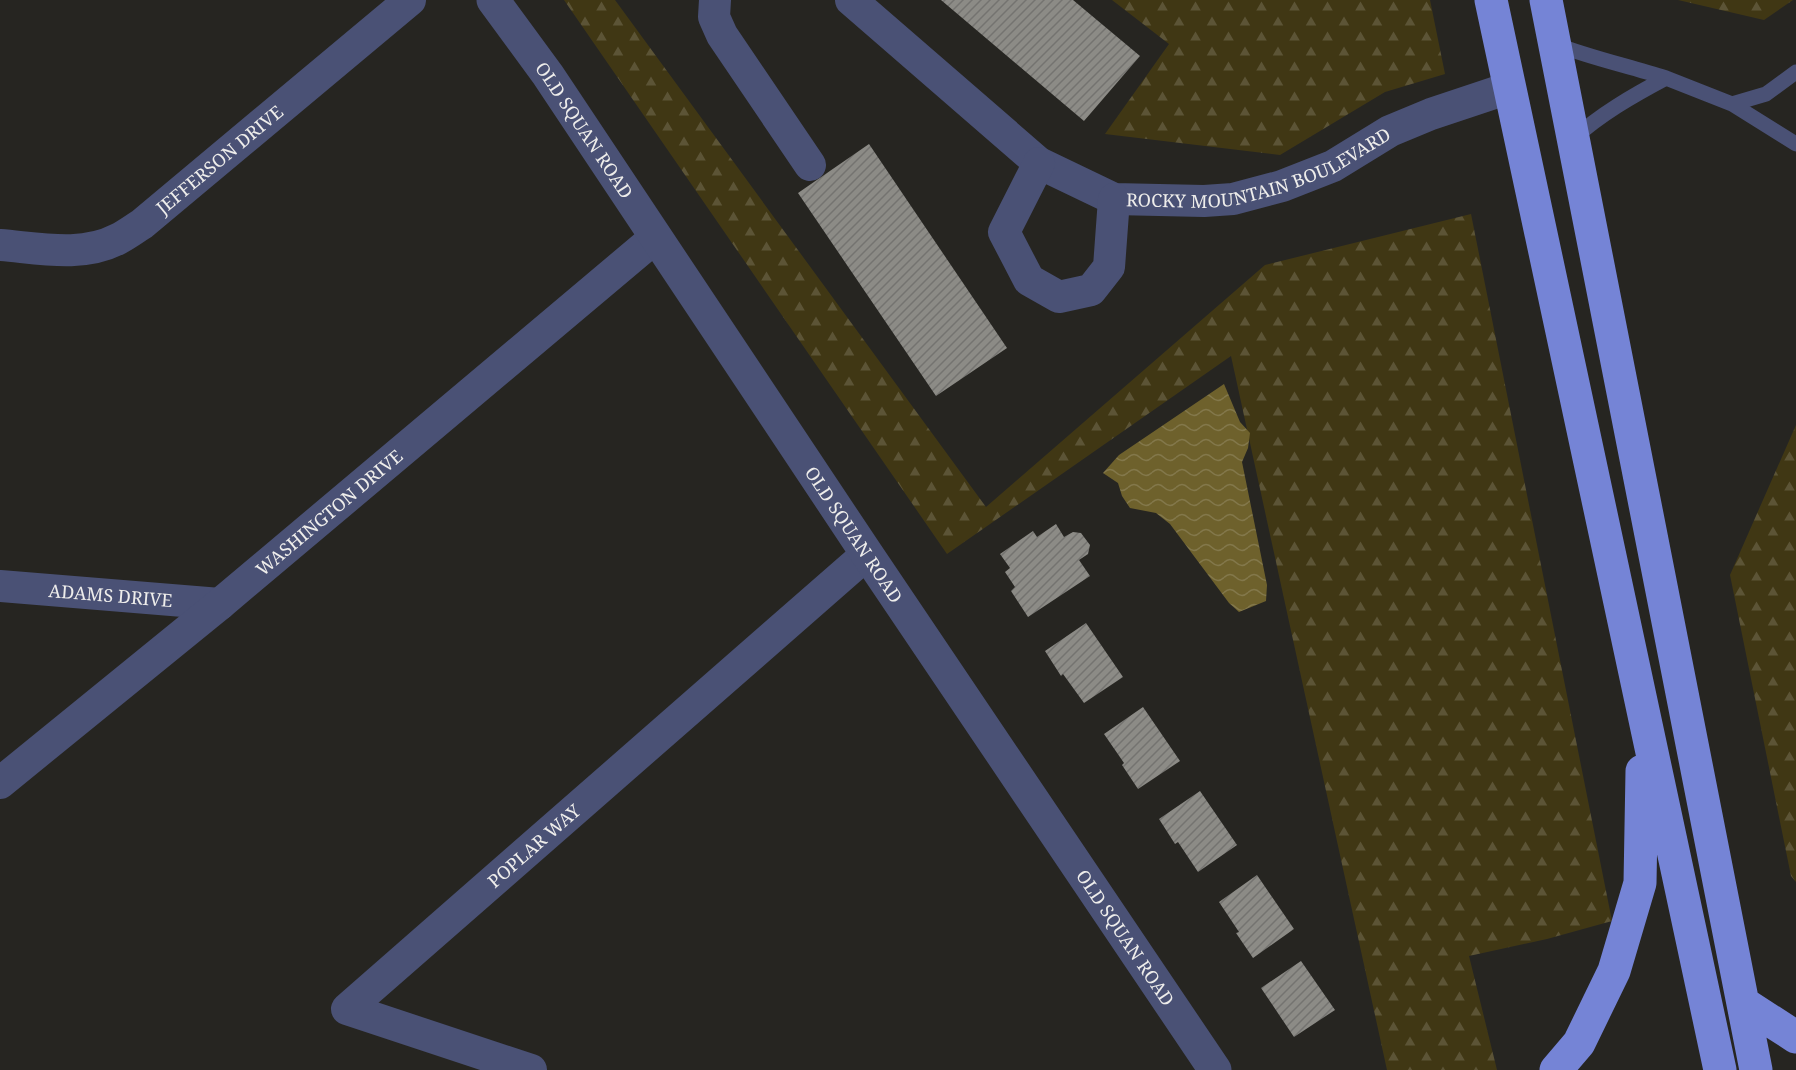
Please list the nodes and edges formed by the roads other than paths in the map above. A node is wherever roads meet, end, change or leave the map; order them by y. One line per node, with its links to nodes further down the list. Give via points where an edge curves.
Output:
1 (410, 0): 18 (street, JEFFERSON DRIVE, via 142,224 117,240 92,248 60,250)
2 (493, 0): 17 (street, OLD SQUAN ROAD)
3 (715, 0): 15 (street, via 714,17 722,35)
4 (851, 0): 14 (street, ROCKY MOUNTAIN BOULEVARD)
5 (1491, 0): 10 (highway)
6 (1546, 0): 7 (highway)
7 (1555, 44): 9 (lane); 12 (highway)
8 (1796, 72): 11 (lane, via 1766,94)
9 (1666, 78): 11 (lane); 12 (lane, via 1624,100)
10 (1509, 88): 16 (street, ROCKY MOUNTAIN BOULEVARD, via 1400,127 1333,166 1273,189 1224,200); 22 (highway)
11 (1731, 104): 13 (lane)
12 (1573, 139): 24 (highway)
13 (1796, 144)
14 (1039, 163): 16 (street, ROCKY MOUNTAIN BOULEVARD); 16 (street, via 1004,232 1029,280 1059,297 1091,290 1109,267)
15 (810, 165)
16 (1114, 199)
17 (656, 237): 19 (street, OLD SQUAN ROAD); 21 (street, WASHINGTON DRIVE)
18 (0, 245)
19 (867, 554): 26 (street, POPLAR WAY, via 347,1009); 27 (street, OLD SQUAN ROAD)
20 (0, 586): 21 (street, ADAMS DRIVE)
21 (220, 604): 23 (street, WASHINGTON DRIVE)
22 (1644, 715): 28 (highway, via 1640,883 1614,971 1579,1042); 29 (highway)
23 (0, 783)
24 (1743, 1002): 25 (highway); 30 (highway)
25 (1796, 1037)
26 (531, 1070)
27 (1215, 1070)
28 (1556, 1070)
29 (1720, 1070)
30 (1756, 1070)

